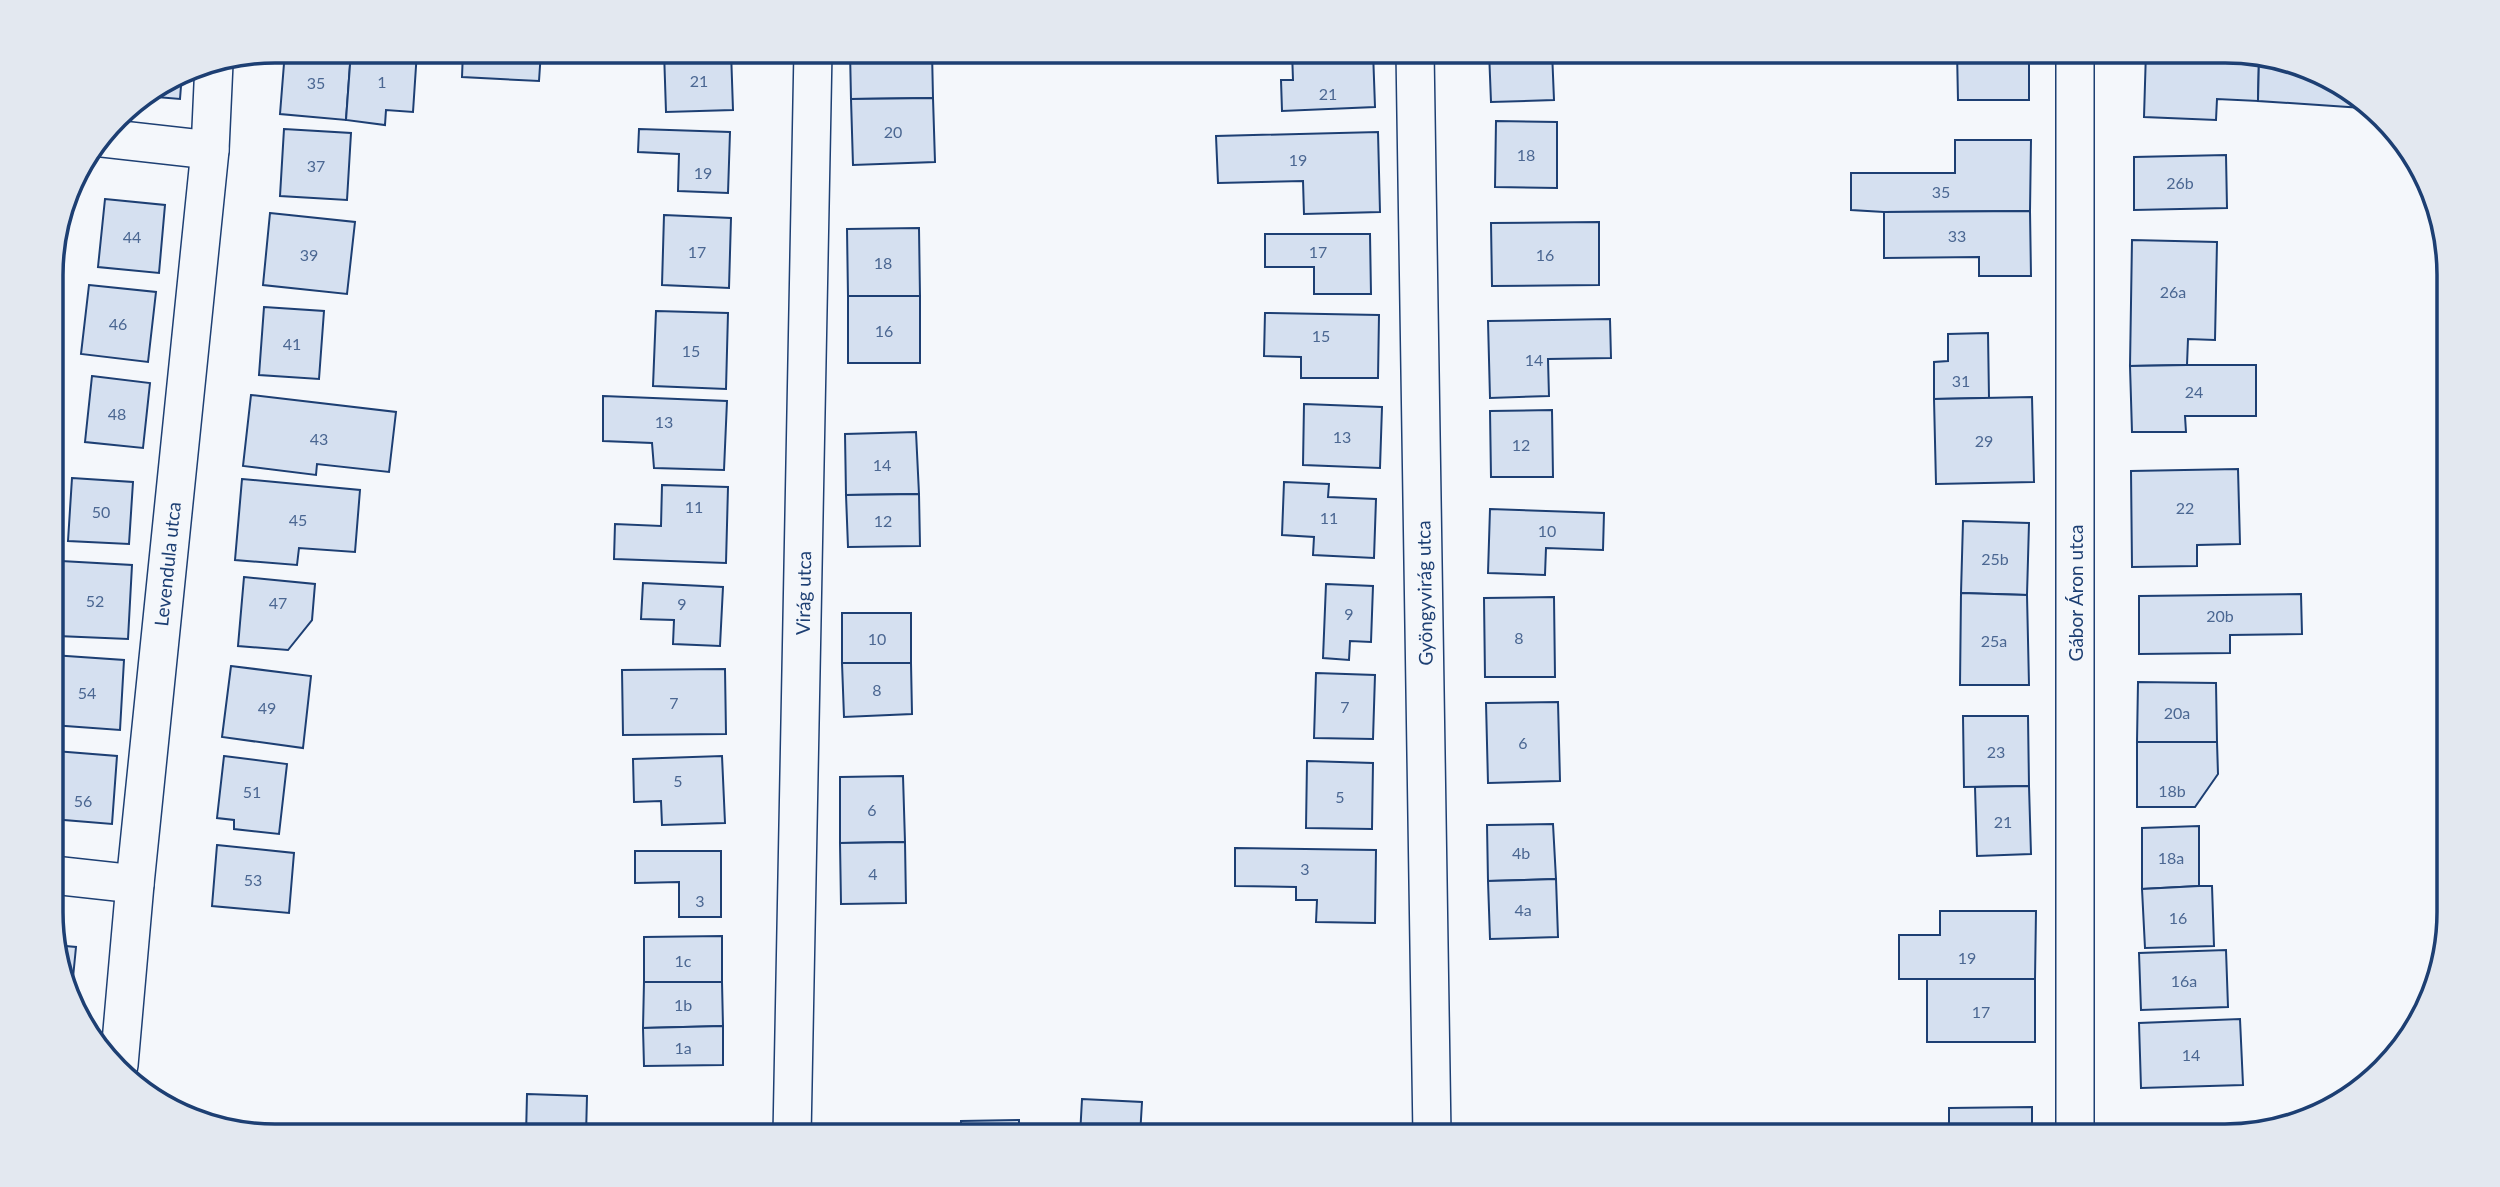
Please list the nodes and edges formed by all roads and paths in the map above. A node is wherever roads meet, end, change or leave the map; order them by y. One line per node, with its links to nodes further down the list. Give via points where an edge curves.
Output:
1 (813, 63): 10 (street, Virág utca)
2 (1415, 63): 11 (street, Gyöngyvirág utca)
3 (2075, 63): 12 (street, Gábor Áron utca)
4 (214, 72): 6 (street, Levendula utca)
5 (113, 139): 6 (street)
6 (210, 150): 8 (street, Levendula utca)
7 (63, 876): 8 (street)
8 (135, 884): 9 (street, Levendula utca)
9 (120, 1056)
10 (792, 1124)
11 (1432, 1124)
12 (2075, 1124)

